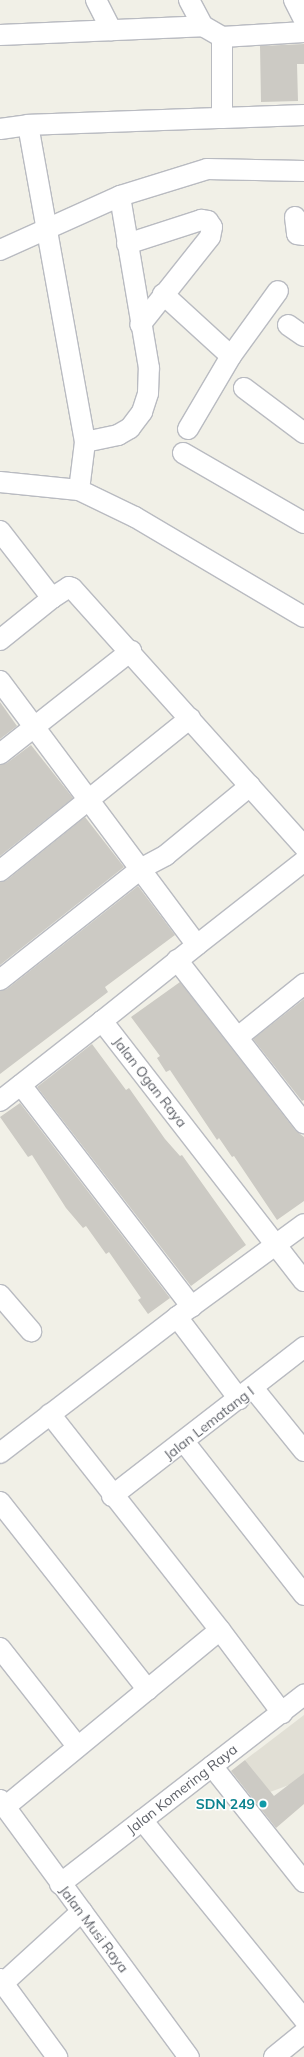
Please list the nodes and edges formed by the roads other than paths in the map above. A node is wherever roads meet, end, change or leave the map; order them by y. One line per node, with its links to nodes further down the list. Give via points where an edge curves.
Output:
1 (96, 0): 6 (street)
2 (190, 0): 5 (street)
3 (294, 0): 4 (street)
4 (304, 20)
5 (203, 26): 6 (street); 9 (street)
6 (111, 30): 8 (street)
7 (304, 32): 9 (street)
8 (0, 35)
9 (222, 37): 11 (street)
10 (304, 115): 11 (street)
11 (222, 118): 12 (street)
12 (28, 125): 13 (street); 17 (street)
13 (0, 129)
14 (304, 171): 15 (street, via 207,169)
15 (120, 196): 17 (street); 19 (street)
16 (295, 216): 18 (street, via 297,234)
17 (48, 229): 20 (street); 30 (street)
18 (304, 235)
19 (127, 244): 22 (street, via 201,220 211,224 210,237); 23 (street)
20 (0, 250)
21 (278, 292): 26 (street)
22 (163, 294): 23 (street); 26 (street)
23 (140, 325): 30 (street, via 149,384 142,412 130,428 118,436)
24 (288, 325): 25 (street)
25 (304, 336)
26 (231, 356): 28 (street)
27 (244, 388): 29 (street)
28 (188, 428)
29 (304, 433)
30 (85, 442): 33 (street)
31 (184, 453): 34 (street)
32 (0, 482): 33 (street)
33 (79, 490): 37 (street, via 135,517)
34 (301, 516)
35 (0, 532): 36 (street)
36 (52, 598): 38 (street); 39 (street, via 67,588 72,588)
37 (304, 617)
38 (0, 640)
39 (131, 651): 41 (street); 42 (street)
40 (0, 681): 42 (street)
41 (190, 718): 44 (street); 45 (street)
42 (35, 726): 43 (street); 45 (street)
43 (0, 754)
44 (250, 786): 46 (street); 48 (street, via 166,855)
45 (90, 800): 48 (street); 49 (street)
46 (304, 847)
47 (304, 862): 50 (street)
48 (142, 868): 50 (street); 52 (street)
49 (0, 871)
50 (197, 945): 51 (street)
51 (177, 960): 54 (street); 55 (street)
52 (0, 980)
53 (304, 984): 55 (street)
54 (102, 1021): 56 (street); 60 (street, Jalan Ogan Raya)
55 (238, 1037): 58 (street)
56 (21, 1085): 57 (street); 63 (street)
57 (0, 1101)
58 (304, 1123)
59 (304, 1224): 60 (street)
60 (277, 1246): 61 (street, Jalan Ogan Raya); 63 (street)
61 (304, 1281)
62 (0, 1295): 64 (street)
63 (184, 1312): 66 (street); 67 (street)
64 (31, 1331)
65 (304, 1347): 66 (street, Jalan Lematang I)
66 (246, 1394): 69 (street, Jalan Lematang I); 70 (street)
67 (50, 1414): 68 (street); 71 (street)
68 (4, 1442)
69 (185, 1443): 71 (street, Jalan Lematang I); 73 (street)
70 (304, 1451)
71 (112, 1496): 74 (street)
72 (0, 1502): 76 (street)
73 (304, 1595)
74 (220, 1630): 76 (street); 78 (street)
75 (0, 1648): 79 (street)
76 (148, 1690): 79 (street)
77 (304, 1695): 78 (street, Jalan Komering Raya)
78 (282, 1713): 80 (street, Jalan Komering Raya)
79 (77, 1746): 81 (street)
80 (212, 1766): 82 (street, Jalan Komering Raya); 83 (street)
81 (3, 1804): 84 (street, Jalan Musi Raya)
82 (142, 1820): 84 (street, Jalan Komering Raya); 87 (street)
83 (304, 1882)
84 (60, 1884): 85 (street, Jalan Musi Raya)
85 (82, 1911): 86 (street); 90 (street, Jalan Musi Raya)
86 (1, 1983): 89 (street)
87 (304, 2019)
88 (304, 2033): 91 (street)
89 (57, 2057)
90 (189, 2057)
91 (274, 2057)

